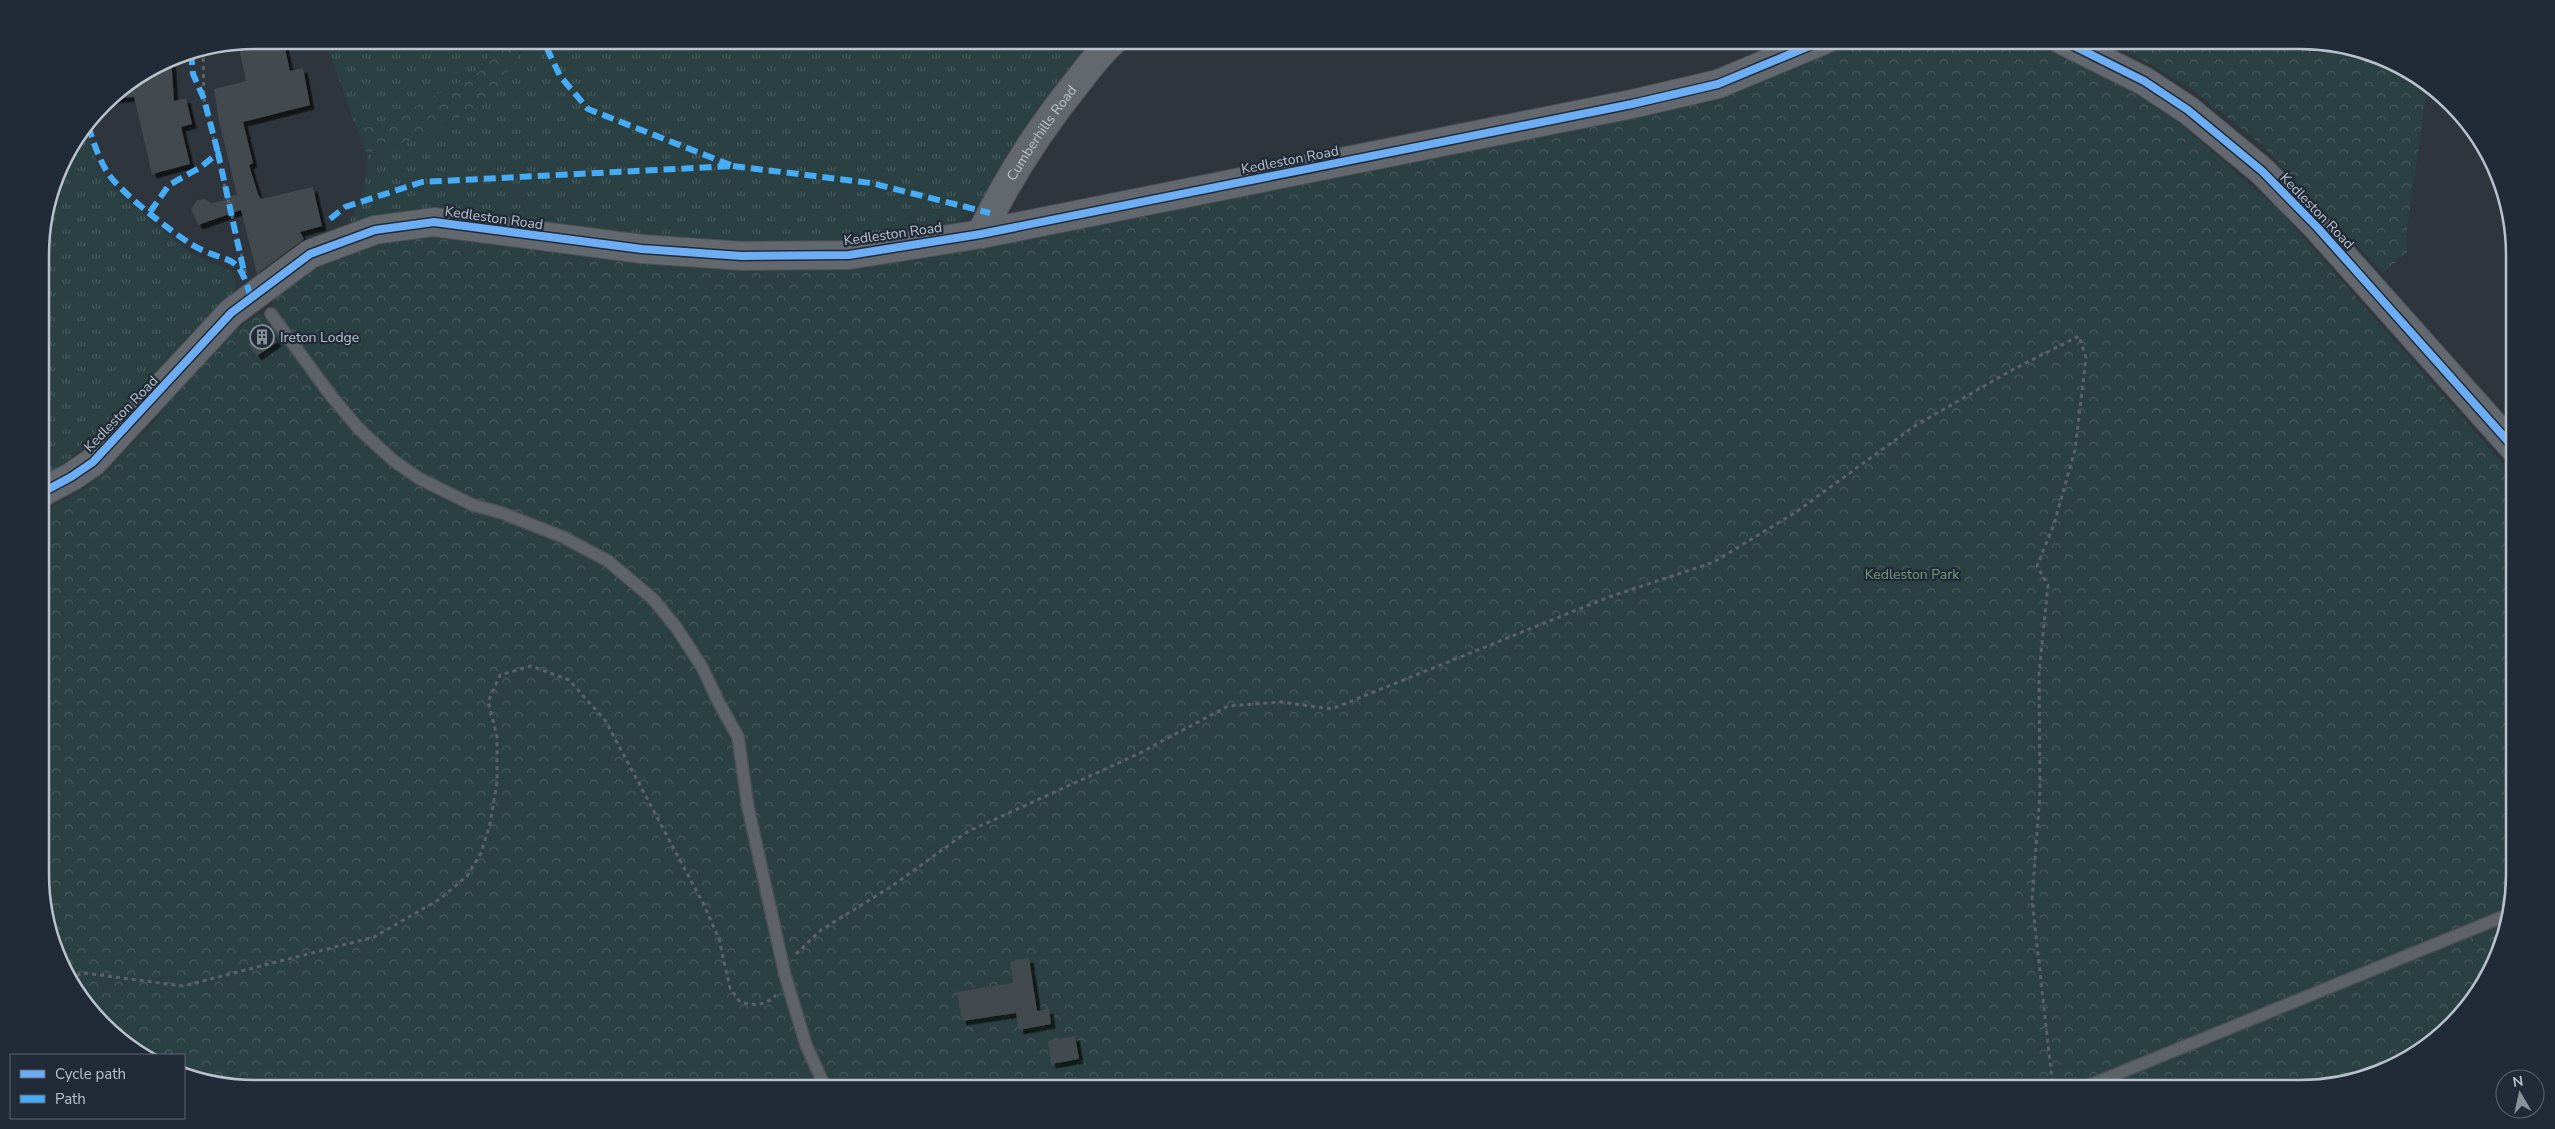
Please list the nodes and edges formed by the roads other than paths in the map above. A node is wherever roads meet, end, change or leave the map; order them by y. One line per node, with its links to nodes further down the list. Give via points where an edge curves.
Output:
1 (1104, 49): 4 (street, Cumberhills Road, via 1060,103 1012,176)
2 (1802, 49): 4 (street, Kedleston Road, via 1718,84 1632,104)
3 (2080, 49): 6 (street, Kedleston Road, via 2144,82 2188,110 2262,171 2317,226)
4 (980, 234): 5 (street, Kedleston Road, via 850,255 742,256 642,249 434,222 375,230 310,254)
5 (261, 306): 7 (street, Kedleston Road, via 231,314 93,462); 9 (lane, via 348,416 394,461 420,479 466,501 563,537 608,561 653,599 676,627 702,667 738,737 748,807 785,975 806,1045)
6 (2506, 439)
7 (49, 489)
8 (2501, 917): 10 (lane)
9 (822, 1080)
10 (2102, 1080)

